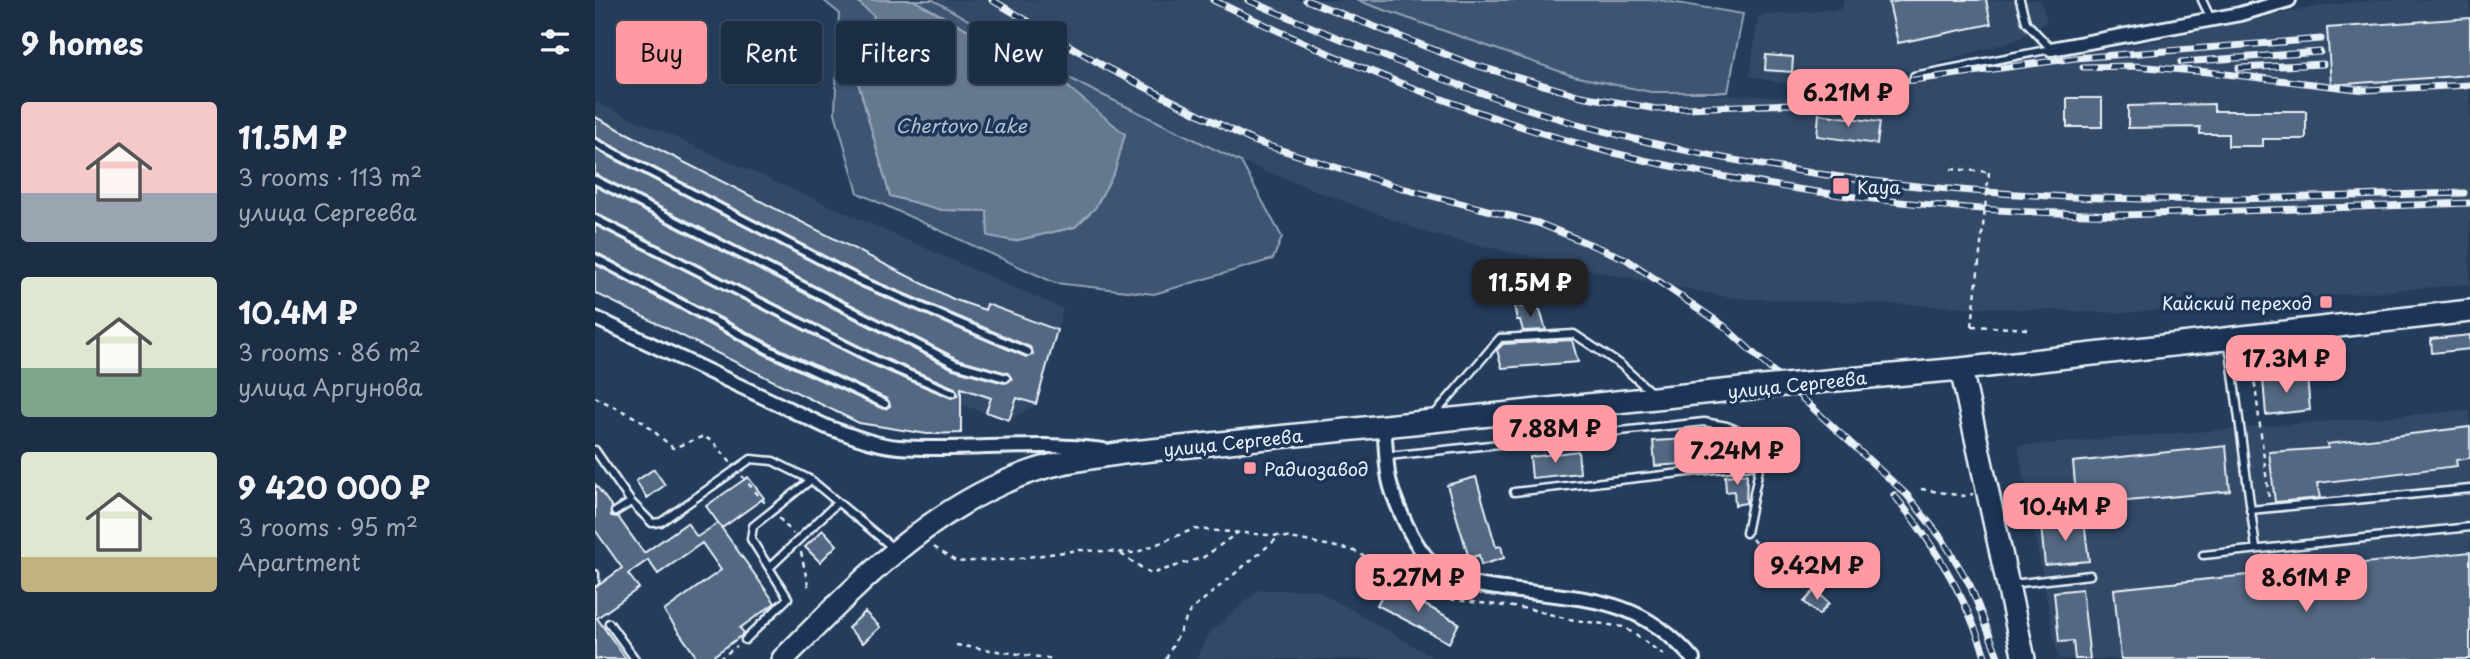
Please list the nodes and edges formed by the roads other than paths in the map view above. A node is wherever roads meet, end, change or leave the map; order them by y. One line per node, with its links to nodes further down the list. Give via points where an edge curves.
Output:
1 (2019, 0): 5 (lane, via 2026,22)
2 (2202, 0): 4 (lane)
3 (2289, 0): 4 (street)
4 (2211, 19): 5 (street)
5 (2051, 49): 6 (lane)
6 (1914, 76)
7 (595, 143): 14 (lane, via 863,282)
8 (595, 180): 16 (lane, via 956,364)
9 (595, 219): 17 (lane, via 875,360)
10 (595, 258): 19 (lane, via 773,352)
11 (2470, 311): 13 (main road, улица Сергеева)
12 (595, 318): 23 (street, via 862,440 898,447 1061,444)
13 (2228, 337): 15 (main road, улица Сергеева); 31 (lane)
14 (1028, 352)
15 (1961, 369): 18 (main road, улица Сергеева, bridge); 42 (main road)
16 (1006, 378)
17 (953, 393)
18 (1658, 398): 20 (main road, улица Сергеева); 20 (lane, via 1621,365 1574,334 1500,338)
19 (885, 404)
20 (1429, 421): 21 (main road, улица Сергеева)
21 (1384, 428): 23 (main road, улица Сергеева); 24 (street)
22 (595, 450): 29 (lane)
23 (1123, 453): 36 (main road, улица Сергеева, via 1068,461 1003,483 943,514)
24 (1388, 456): 25 (lane, via 1704,422 1754,437); 47 (street, via 1386,467 1394,496 1421,551 1438,569 1457,580 1483,586 1611,604 1638,613 1657,623)
25 (1760, 464): 28 (lane); 34 (lane)
26 (811, 480): 29 (lane, via 773,461 751,459 661,522 645,519); 30 (lane); 38 (lane, via 753,526 751,539)
27 (2470, 489): 31 (lane)
28 (1514, 492)
29 (631, 502): 32 (lane)
30 (838, 502): 36 (lane); 38 (lane)
31 (2250, 510): 35 (lane)
32 (615, 512)
33 (2470, 527): 35 (lane)
34 (1747, 533)
35 (2256, 549): 37 (lane)
36 (895, 550): 46 (main road, улица Сергеева)
37 (2203, 555)
38 (770, 567): 44 (lane, via 788,598)
39 (595, 574): 41 (lane)
40 (2090, 575): 42 (lane)
41 (595, 582)
42 (2008, 584): 48 (main road)
43 (609, 624): 45 (lane)
44 (745, 640)
45 (635, 659)
46 (783, 659)
47 (1693, 659)
48 (2024, 659)

